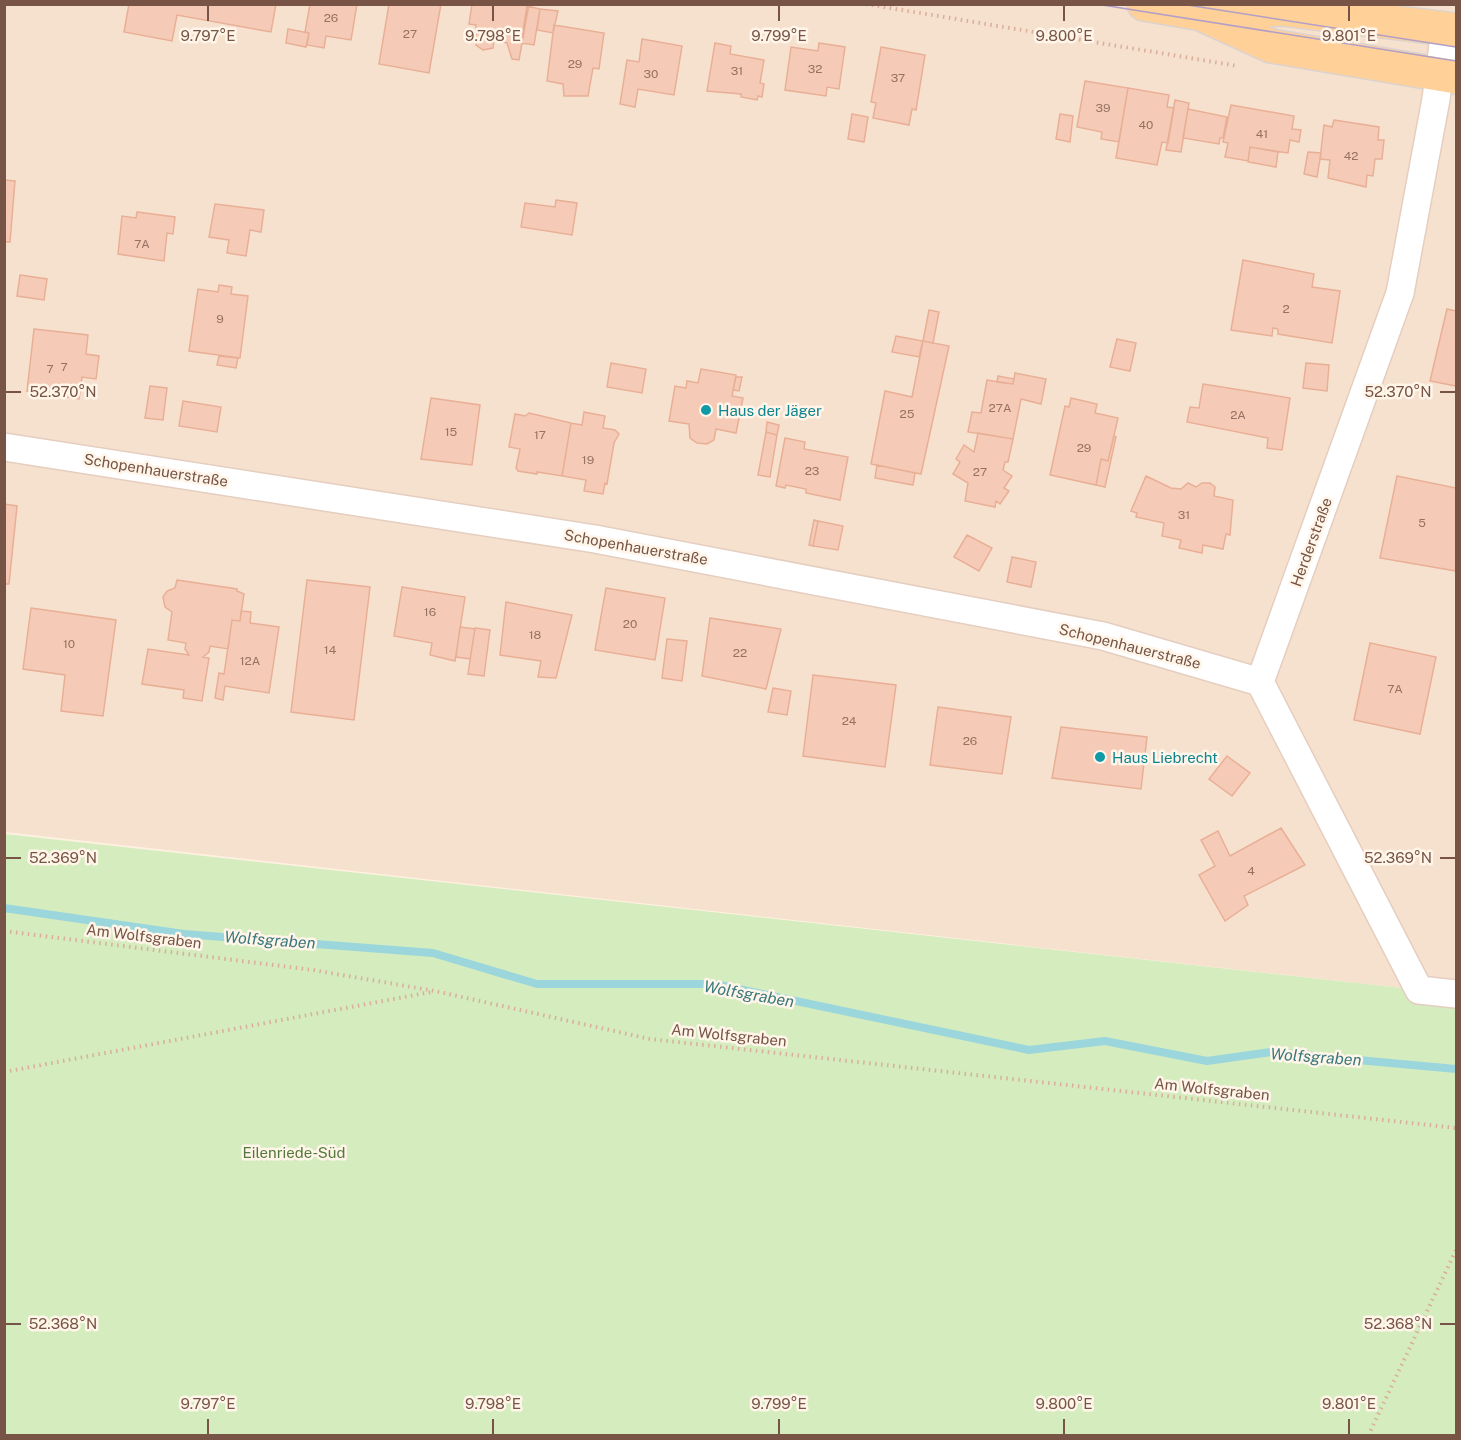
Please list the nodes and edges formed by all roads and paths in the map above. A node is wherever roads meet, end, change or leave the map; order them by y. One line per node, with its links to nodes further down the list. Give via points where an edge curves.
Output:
1 (866, 4): 5 (path)
2 (1144, 4): 3 (main road)
3 (1202, 9): 4 (main road, via 1282,9); 6 (main road, via 1271,46)
4 (1451, 29): 6 (street, Herderstraße)
5 (1250, 68)
6 (1448, 76): 8 (street, Herderstraße, via 1400,293)
7 (4, 447): 8 (street, Schopenhauerstraße, via 595,539 1103,636)
8 (1260, 682): 11 (street, via 1419,990)
9 (4, 931): 10 (path, Am Wolfsgraben, via 314,970)
10 (435, 991): 12 (path); 13 (path, Am Wolfsgraben, via 650,1038)
11 (1456, 994)
12 (4, 1072)
13 (1456, 1128)
14 (1456, 1250): 15 (path)
15 (1368, 1436)

